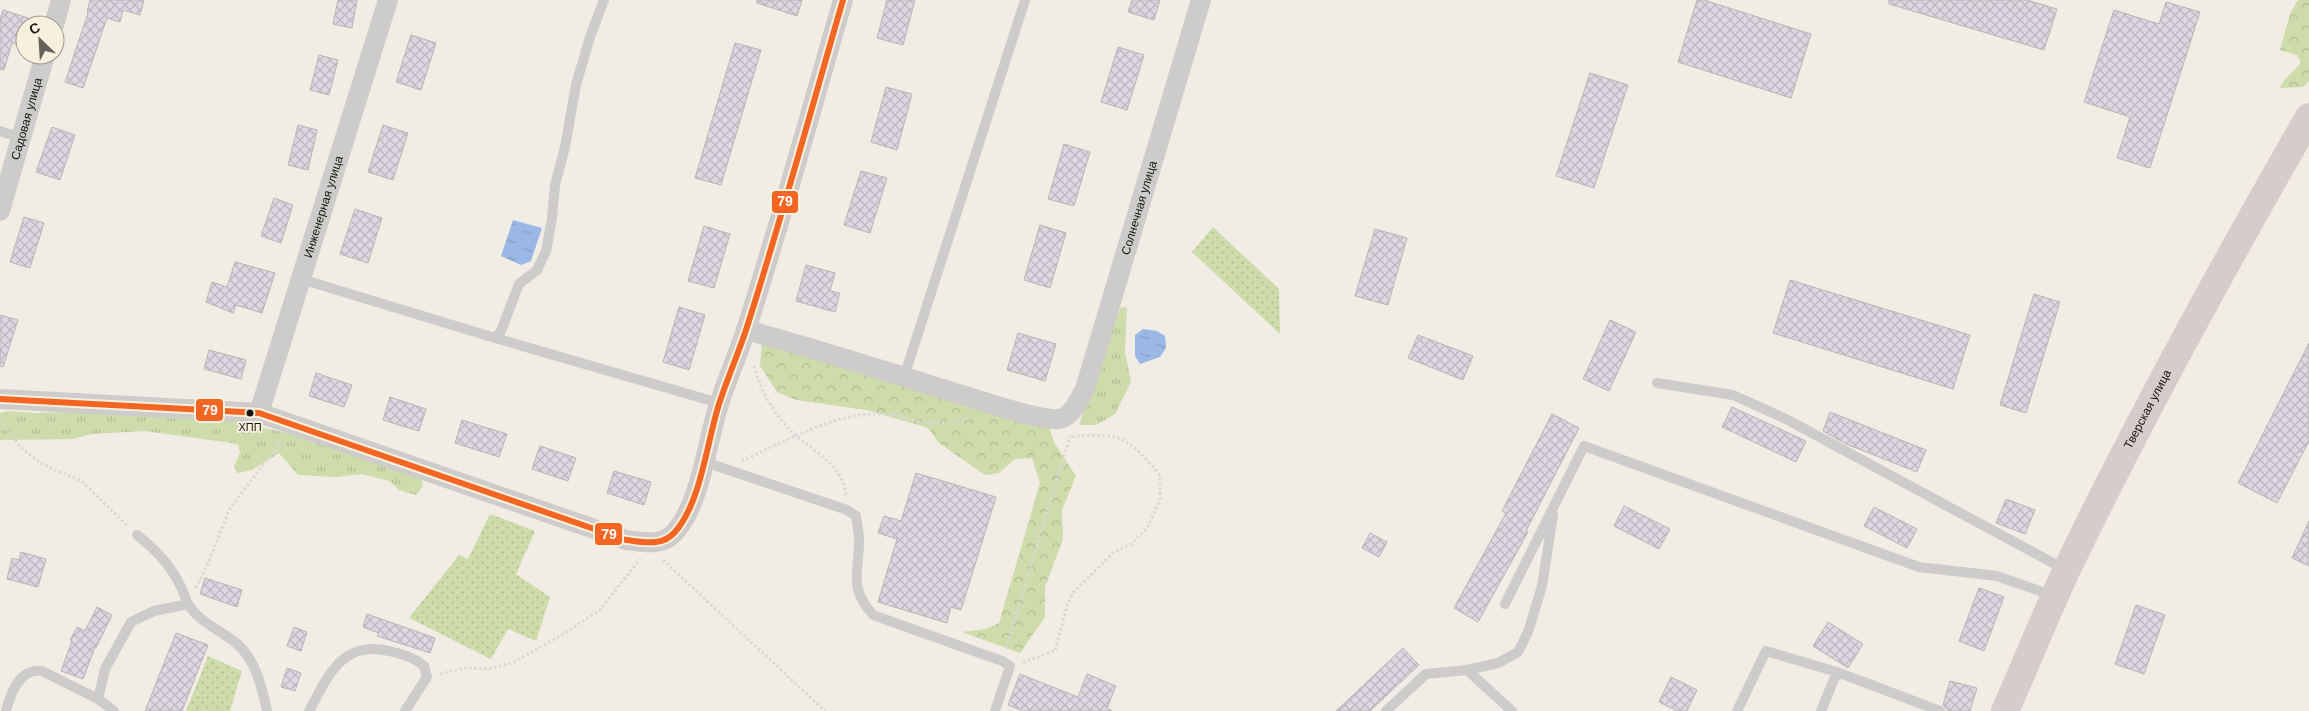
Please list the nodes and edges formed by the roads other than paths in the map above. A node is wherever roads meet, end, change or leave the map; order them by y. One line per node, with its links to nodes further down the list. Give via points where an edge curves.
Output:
1 (61, 0): 7 (street)
2 (388, 0): 13 (street, Инженерная улица)
3 (604, 0): 15 (lane, via 576,85 565,148 554,185 546,251 537,270 518,284 502,331)
4 (843, 0): 14 (street)
5 (1025, 0): 16 (lane)
6 (1201, 0): 16 (street, Солнечная улица, via 1085,389 1068,415 1058,419 1039,416)
7 (57, 15)
8 (42, 65): 11 (street, Садовая улица)
9 (2309, 117): 24 (main road, Тверская улица, via 2183,344)
10 (0, 131): 11 (lane)
11 (21, 138): 12 (street, Садовая улица)
12 (0, 211)
13 (301, 279): 15 (lane); 20 (street, Инженерная улица)
14 (752, 332): 16 (street); 19 (street)
15 (495, 338): 19 (lane)
16 (904, 377)
17 (1657, 383): 24 (lane, via 1733,395 1786,419)
18 (0, 399): 20 (street)
19 (719, 403): 21 (street)
20 (259, 413): 21 (street, via 626,540 656,544 674,534 685,519)
21 (705, 462): 37 (lane, via 847,510 856,516 859,539 855,579 864,604 874,615 1006,663)
22 (1555, 504): 25 (lane, via 1584,446 1919,567 1997,576); 27 (lane); 28 (lane, via 1542,586 1528,632 1518,652 1498,663)
23 (137, 535): 26 (lane, via 173,572)
24 (2067, 570): 25 (main road, Тверская улица)
25 (2055, 597): 42 (main road, Тверская улица)
26 (188, 604): 30 (lane, via 154,611 131,622 105,669); 34 (lane, via 198,617 236,642 248,654)
27 (1505, 604)
28 (1467, 670): 31 (lane, via 1426,674); 38 (lane)
29 (1837, 672): 39 (lane, via 1766,651); 40 (lane); 41 (lane)
30 (98, 698): 32 (lane, via 42,671 33,670 16,684); 33 (lane)
31 (1390, 710)
32 (6, 711)
33 (114, 711)
34 (268, 711)
35 (309, 711): 36 (lane, via 340,660 361,649 380,648 414,658 424,666 427,677)
36 (405, 711)
37 (995, 711)
38 (1512, 711)
39 (1737, 711)
40 (1821, 711)
41 (1940, 711)
42 (2005, 711)

